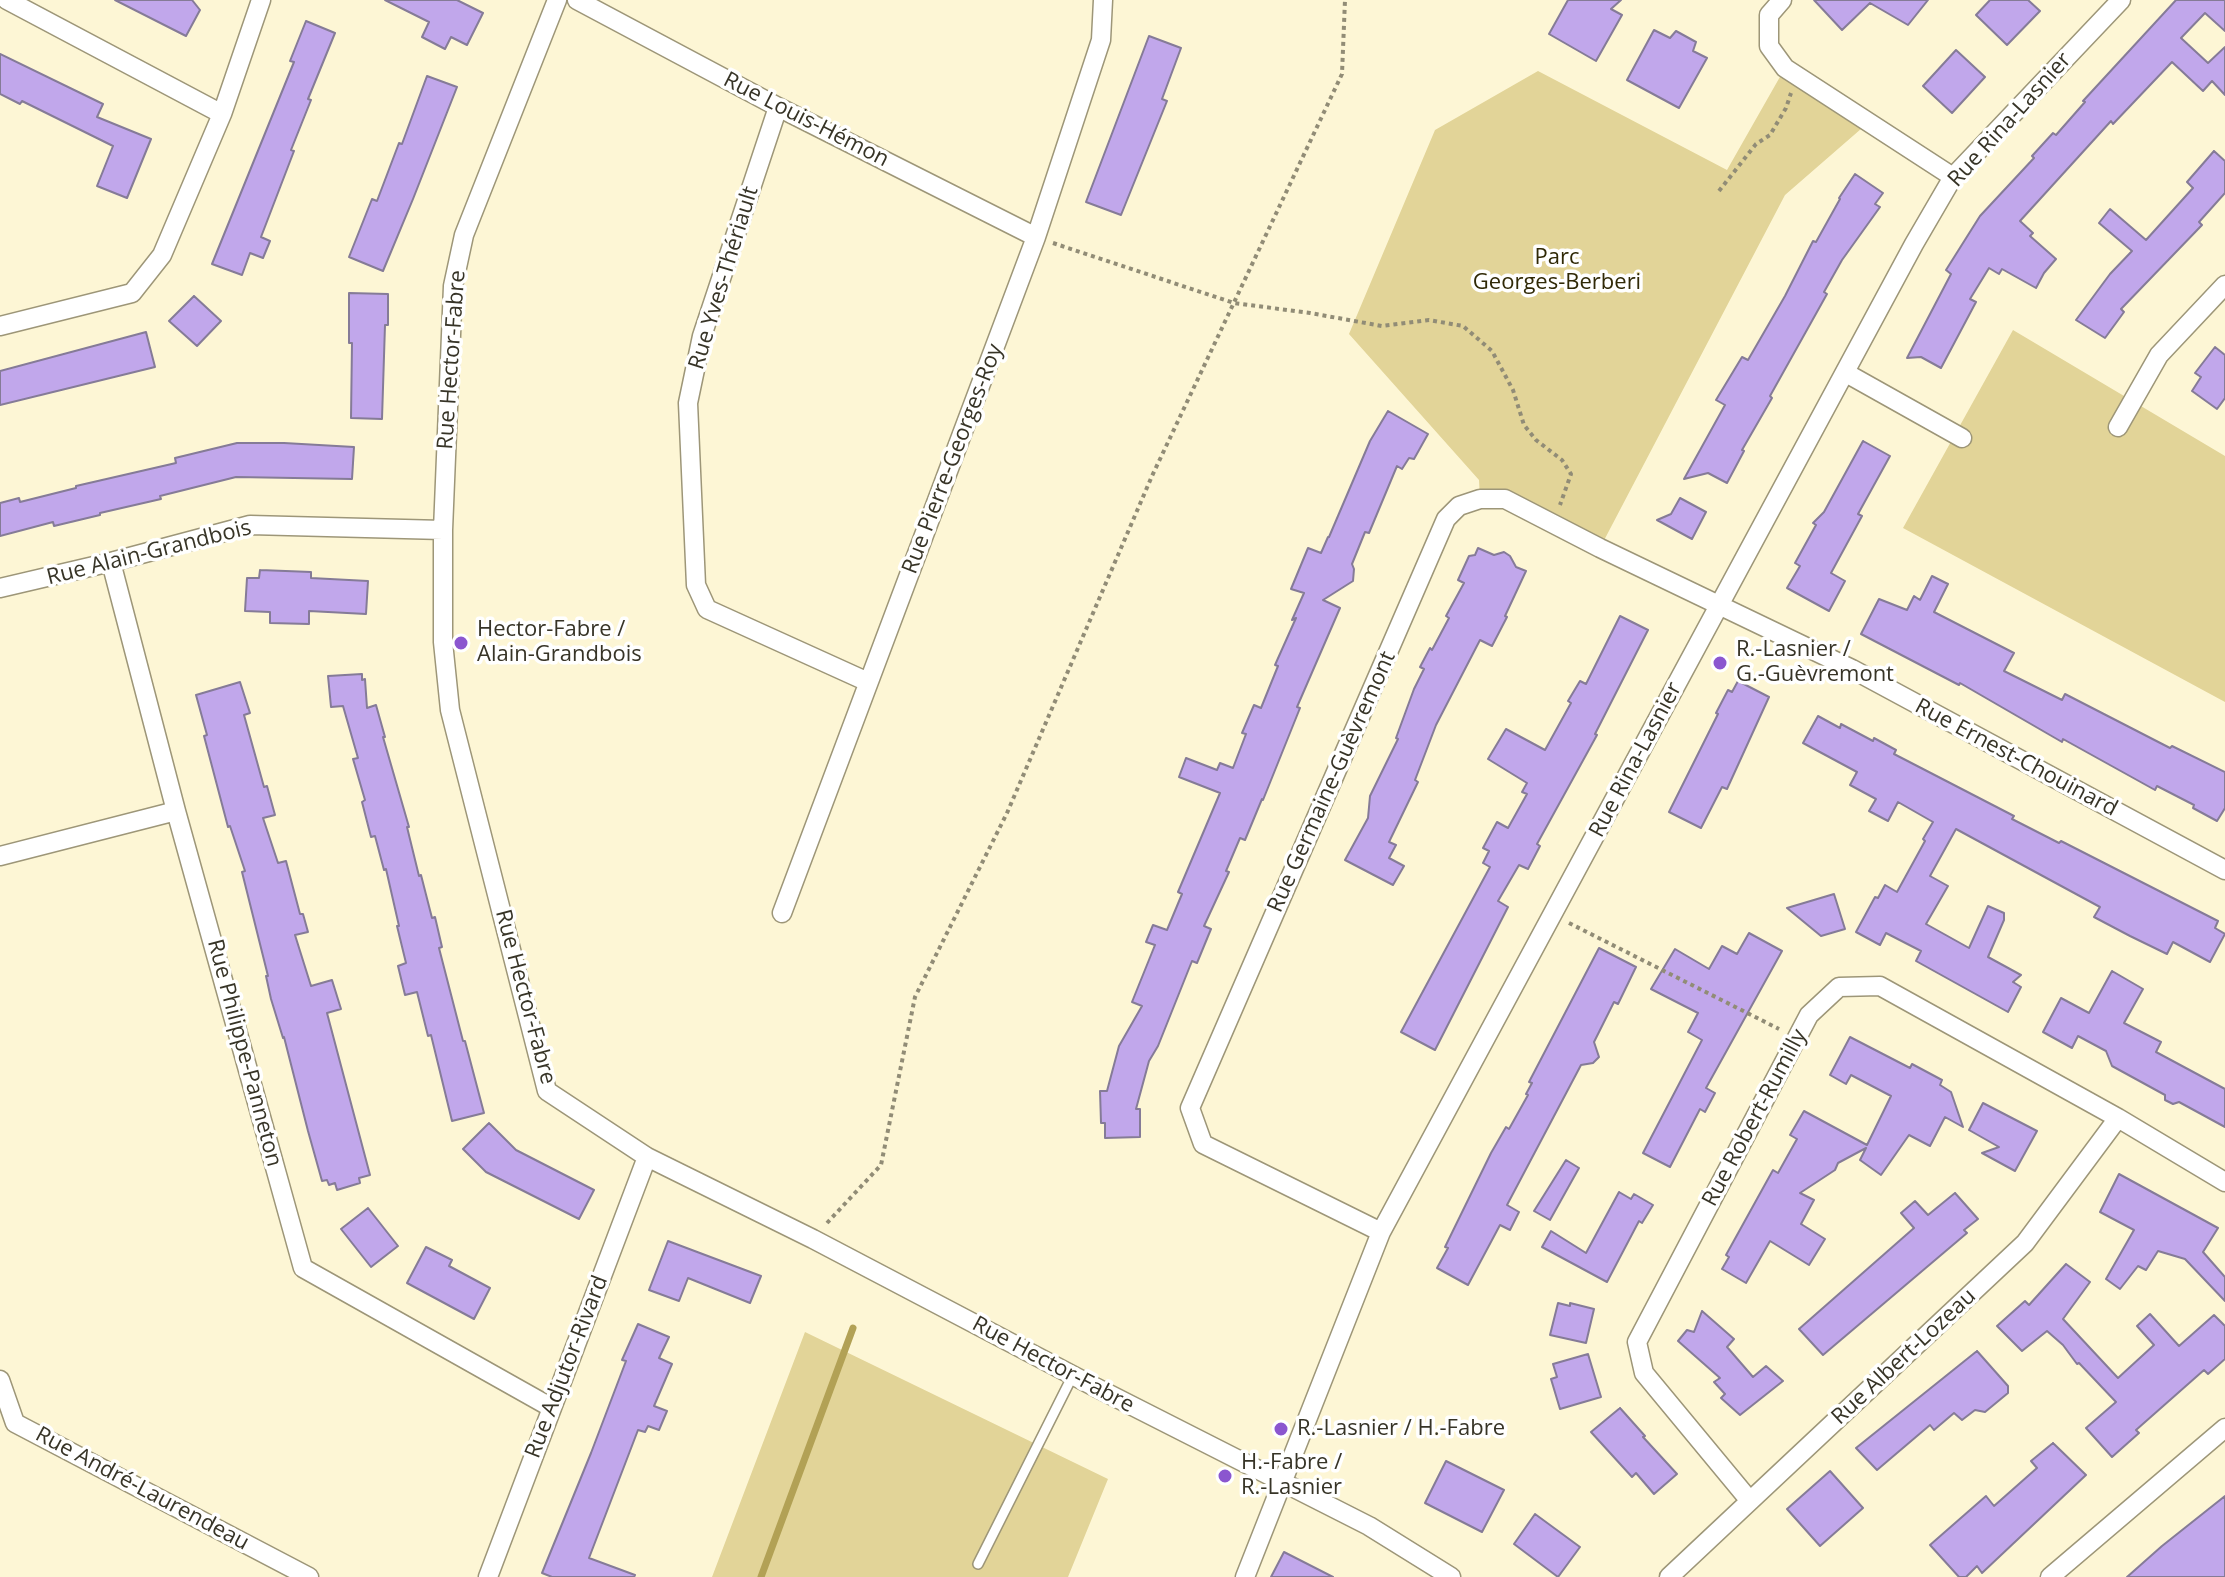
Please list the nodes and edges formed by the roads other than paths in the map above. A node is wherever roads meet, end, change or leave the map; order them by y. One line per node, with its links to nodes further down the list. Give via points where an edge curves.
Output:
1 (7, 0): 9 (street)
2 (261, 0): 9 (street)
3 (557, 0): 17 (street, Rue Hector-Fabre, via 464,235 453,301)
4 (577, 0): 8 (street, Rue Louis-Hémon)
5 (1103, 0): 11 (street, Rue Pierre-Georges-Roy, via 1101,40)
6 (1782, 0): 10 (street, via 1769,15 1769,46 1785,68)
7 (2121, 0): 10 (street, Rue Rina-Lasnier)
8 (778, 107): 11 (street, Rue Louis-Hémon); 21 (street, Rue Yves-Thériault, via 702,336 688,403 696,585 707,609)
9 (222, 114): 13 (street, via 162,255 132,293)
10 (1953, 177): 14 (street, Rue Rina-Lasnier)
11 (1036, 237): 21 (street, Rue Pierre-Georges-Roy)
12 (2225, 285): 15 (street, via 2159,355)
13 (0, 326)
14 (1846, 373): 16 (street); 20 (street, Rue Rina-Lasnier)
15 (2118, 427)
16 (1962, 438)
17 (443, 530): 18 (street, Rue Alain-Grandbois, via 250,525); 27 (street, Rue Hector-Fabre, via 443,642 450,710 547,1091)
18 (111, 562): 19 (street, Rue Alain-Grandbois); 22 (street, Rue Philippe-Panneton)
19 (0, 588)
20 (1720, 606): 24 (street, Rue Ernest-Chouinard, via 1852,669); 29 (street, Rue Rina-Lasnier); 29 (street, Rue Germaine-Guèvremont, via 1505,499 1459,506 1446,519 1190,1108 1203,1144)
21 (868, 682): 25 (street, Rue Pierre-Georges-Roy)
22 (176, 811): 23 (street); 32 (street, Rue Philippe-Panneton, via 303,1268)
23 (0, 856)
24 (2225, 870)
25 (782, 913)
26 (2118, 1118): 28 (street, Rue Robert-Rumilly); 35 (street, Rue Albert-Lozeau, via 2025,1243); 35 (street, Rue Robert-Rumilly, via 1880,986 1839,987 1809,1015 1637,1342 1644,1373)
27 (647, 1157): 30 (street, Rue Hector-Fabre); 32 (street, Rue Adjutor-Rivard)
28 (2225, 1182)
29 (1381, 1232): 34 (street, Rue Rina-Lasnier)
30 (1073, 1375): 34 (street, Rue Hector-Fabre); 36 (lane)
31 (0, 1380): 37 (street, Rue André-Laurendeau, via 15,1423)
32 (552, 1408): 38 (street, Rue Adjutor-Rivard)
33 (2225, 1428): 42 (street)
34 (1282, 1483): 39 (street, Rue Rina-Lasnier); 40 (street, Rue Hector-Fabre, via 1369,1526)
35 (1750, 1501): 41 (street, Rue Albert-Lozeau)
36 (978, 1564)
37 (309, 1577)
38 (488, 1577)
39 (1245, 1577)
40 (1451, 1577)
41 (1669, 1577)
42 (2050, 1577)

